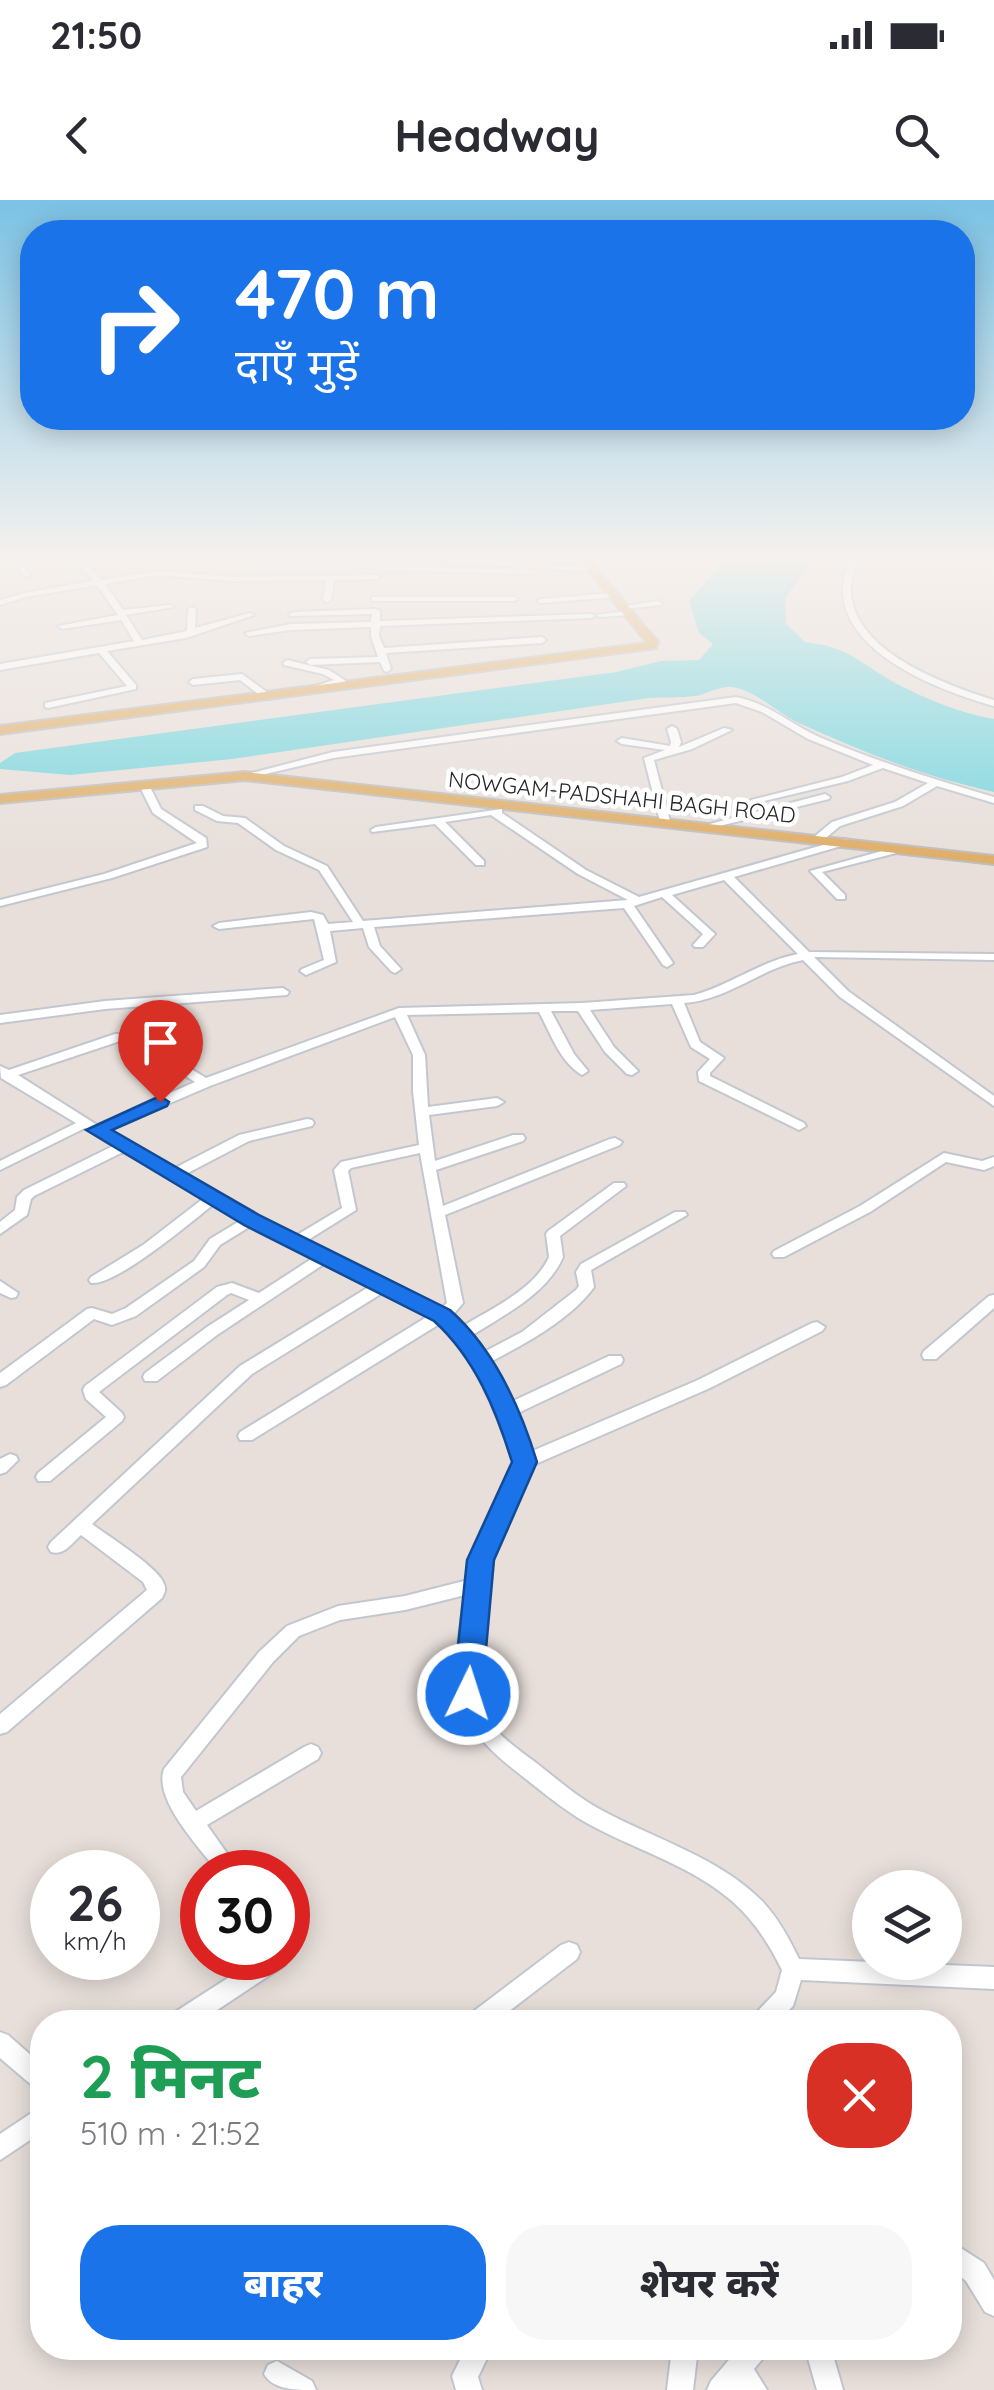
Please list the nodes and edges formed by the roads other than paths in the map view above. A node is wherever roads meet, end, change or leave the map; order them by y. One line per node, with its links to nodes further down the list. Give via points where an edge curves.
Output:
1 (54, 657): 9 (street)
2 (107, 657): 14 (street, via 133,686)
3 (398, 657): 6 (street)
4 (569, 657): 11 (main road)
5 (893, 657): 13 (street)
6 (383, 659): 7 (street)
7 (310, 662)
8 (287, 663): 11 (street, via 342,681)
9 (0, 667)
10 (193, 682): 12 (street, via 242,676)
11 (297, 694): 12 (main road)
12 (268, 697): 15 (main road)
13 (994, 703)
14 (48, 705)
15 (0, 730)
16 (672, 730): 19 (street)
17 (727, 730): 19 (street)
18 (622, 741): 19 (street)
19 (675, 750): 32 (street, via 648,760)
20 (882, 764): 21 (street, via 736,700 333,755); 22 (street); 27 (street)
21 (245, 776): 23 (main road, NOWGAM-PADSHAHI BAGH ROAD); 28 (main road, NOWGAM-PADSHAHI BAGH ROAD)
22 (934, 784): 26 (street); 35 (street, via 899,804 836,824)
23 (144, 785): 25 (main road, NOWGAM-PADSHAHI BAGH ROAD); 43 (street, via 152,806 204,844)
24 (825, 797): 33 (street)
25 (0, 799)
26 (994, 800)
27 (754, 802)
28 (511, 805): 30 (street); 32 (main road, NOWGAM-PADSHAHI BAGH ROAD)
29 (199, 808): 45 (street, via 241,820 323,868)
30 (492, 812): 31 (street); 44 (street)
31 (438, 821): 34 (street); 39 (street)
32 (665, 821): 33 (main road, NOWGAM-PADSHAHI BAGH ROAD)
33 (706, 826): 35 (main road, NOWGAM-PADSHAHI BAGH ROAD)
34 (376, 830)
35 (818, 838): 36 (main road, NOWGAM-PADSHAHI BAGH ROAD)
36 (844, 842): 37 (main road, NOWGAM-PADSHAHI BAGH ROAD); 40 (street)
37 (900, 849): 38 (main road, NOWGAM-PADSHAHI BAGH ROAD); 42 (street, via 815,871)
38 (994, 860)
39 (480, 864)
40 (728, 877): 41 (street); 49 (street)
41 (666, 895): 44 (street); 48 (street, via 710,934)
42 (841, 897)
43 (0, 903)
44 (633, 903): 45 (street); 51 (street)
45 (363, 924): 47 (street); 52 (street)
46 (220, 926): 47 (street, via 314,916)
47 (324, 928): 53 (street, via 330,962)
48 (698, 944)
49 (802, 955): 50 (street); 55 (street, via 708,996); 67 (street, via 868,1013)
50 (994, 957)
51 (668, 964)
52 (395, 969)
53 (306, 971)
54 (283, 992): 59 (street)
55 (677, 1001): 56 (street); 71 (street, via 695,1044 718,1058 704,1078)
56 (582, 1007): 57 (street); 63 (street)
57 (544, 1009): 58 (street); 62 (street)
58 (400, 1012): 65 (street); 68 (street, via 419,1055)
59 (0, 1019)
60 (119, 1036): 64 (street)
61 (158, 1053): 65 (street)
62 (582, 1071)
63 (632, 1071)
64 (3, 1073): 70 (street)
65 (204, 1083): 70 (street)
66 (497, 1102): 68 (street)
67 (994, 1102)
68 (422, 1112): 75 (street)
69 (306, 1123): 79 (street, via 244,1138)
70 (90, 1126): 74 (street); 76 (street)
71 (799, 1126)
72 (518, 1138): 78 (street)
73 (615, 1142): 82 (street)
74 (122, 1148): 79 (street); 85 (street, via 29,1193 22,1212)
75 (426, 1148): 78 (street); 86 (street, via 346,1165 341,1170 348,1210)
76 (0, 1166)
77 (991, 1166): 87 (street, via 944,1158)
78 (430, 1167): 82 (street)
79 (171, 1176): 81 (street)
80 (619, 1186): 95 (street, via 553,1234 556,1258 549,1270)
81 (213, 1198): 84 (street); 89 (street)
82 (437, 1214): 93 (street, via 455,1304)
83 (680, 1215): 97 (street, via 586,1267 585,1290 526,1336)
84 (251, 1220): 86 (street); 100 (street, via 131,1312 117,1320 92,1313)
85 (0, 1229)
86 (298, 1240): 88 (street)
87 (779, 1254)
88 (328, 1256): 90 (street); 91 (street)
89 (96, 1280)
90 (382, 1286): 93 (street); 105 (street, via 246,1370)
91 (261, 1298): 99 (street); 104 (street, via 222,1291 91,1390 116,1417)
92 (994, 1300): 96 (street)
93 (442, 1316): 95 (street); 102 (street)
94 (817, 1328): 103 (street)
95 (462, 1334): 97 (street)
96 (930, 1356)
97 (481, 1360): 101 (street)
98 (616, 1360): 101 (street)
99 (151, 1376)
100 (0, 1381)
101 (509, 1410): 103 (street)
102 (246, 1436)
103 (524, 1462): 107 (street)
104 (44, 1477)
105 (80, 1524): 106 (street); 108 (street, via 149,1577 156,1593)
106 (57, 1547)
107 (476, 1585): 110 (street, via 406,1604 338,1612 278,1643 174,1769 171,1788); 113 (street, via 468,1694 492,1741 592,1815 690,1860 736,1890 774,1931)
108 (0, 1726)
109 (311, 1752): 110 (street)
110 (195, 1822): 111 (street)
111 (215, 1850)
112 (569, 1952): 117 (street)
113 (793, 1970): 114 (street); 118 (street, via 786,1998)
114 (994, 1978)
115 (244, 1980): 116 (street)
116 (198, 2010)
117 (494, 2010)
118 (775, 2010)
119 (0, 2044): 120 (street)
120 (30, 2069)
121 (30, 2127): 122 (street)
122 (0, 2148)
123 (962, 2263): 124 (street)
124 (994, 2303)
125 (472, 2360): 132 (street, via 465,2376)
126 (684, 2360): 133 (street)
127 (744, 2360): 129 (street)
128 (821, 2360): 136 (street)
129 (737, 2368): 134 (street); 135 (street)
130 (276, 2374): 131 (street)
131 (304, 2390)
132 (468, 2390)
133 (680, 2390)
134 (720, 2390)
135 (754, 2390)
136 (830, 2390)

